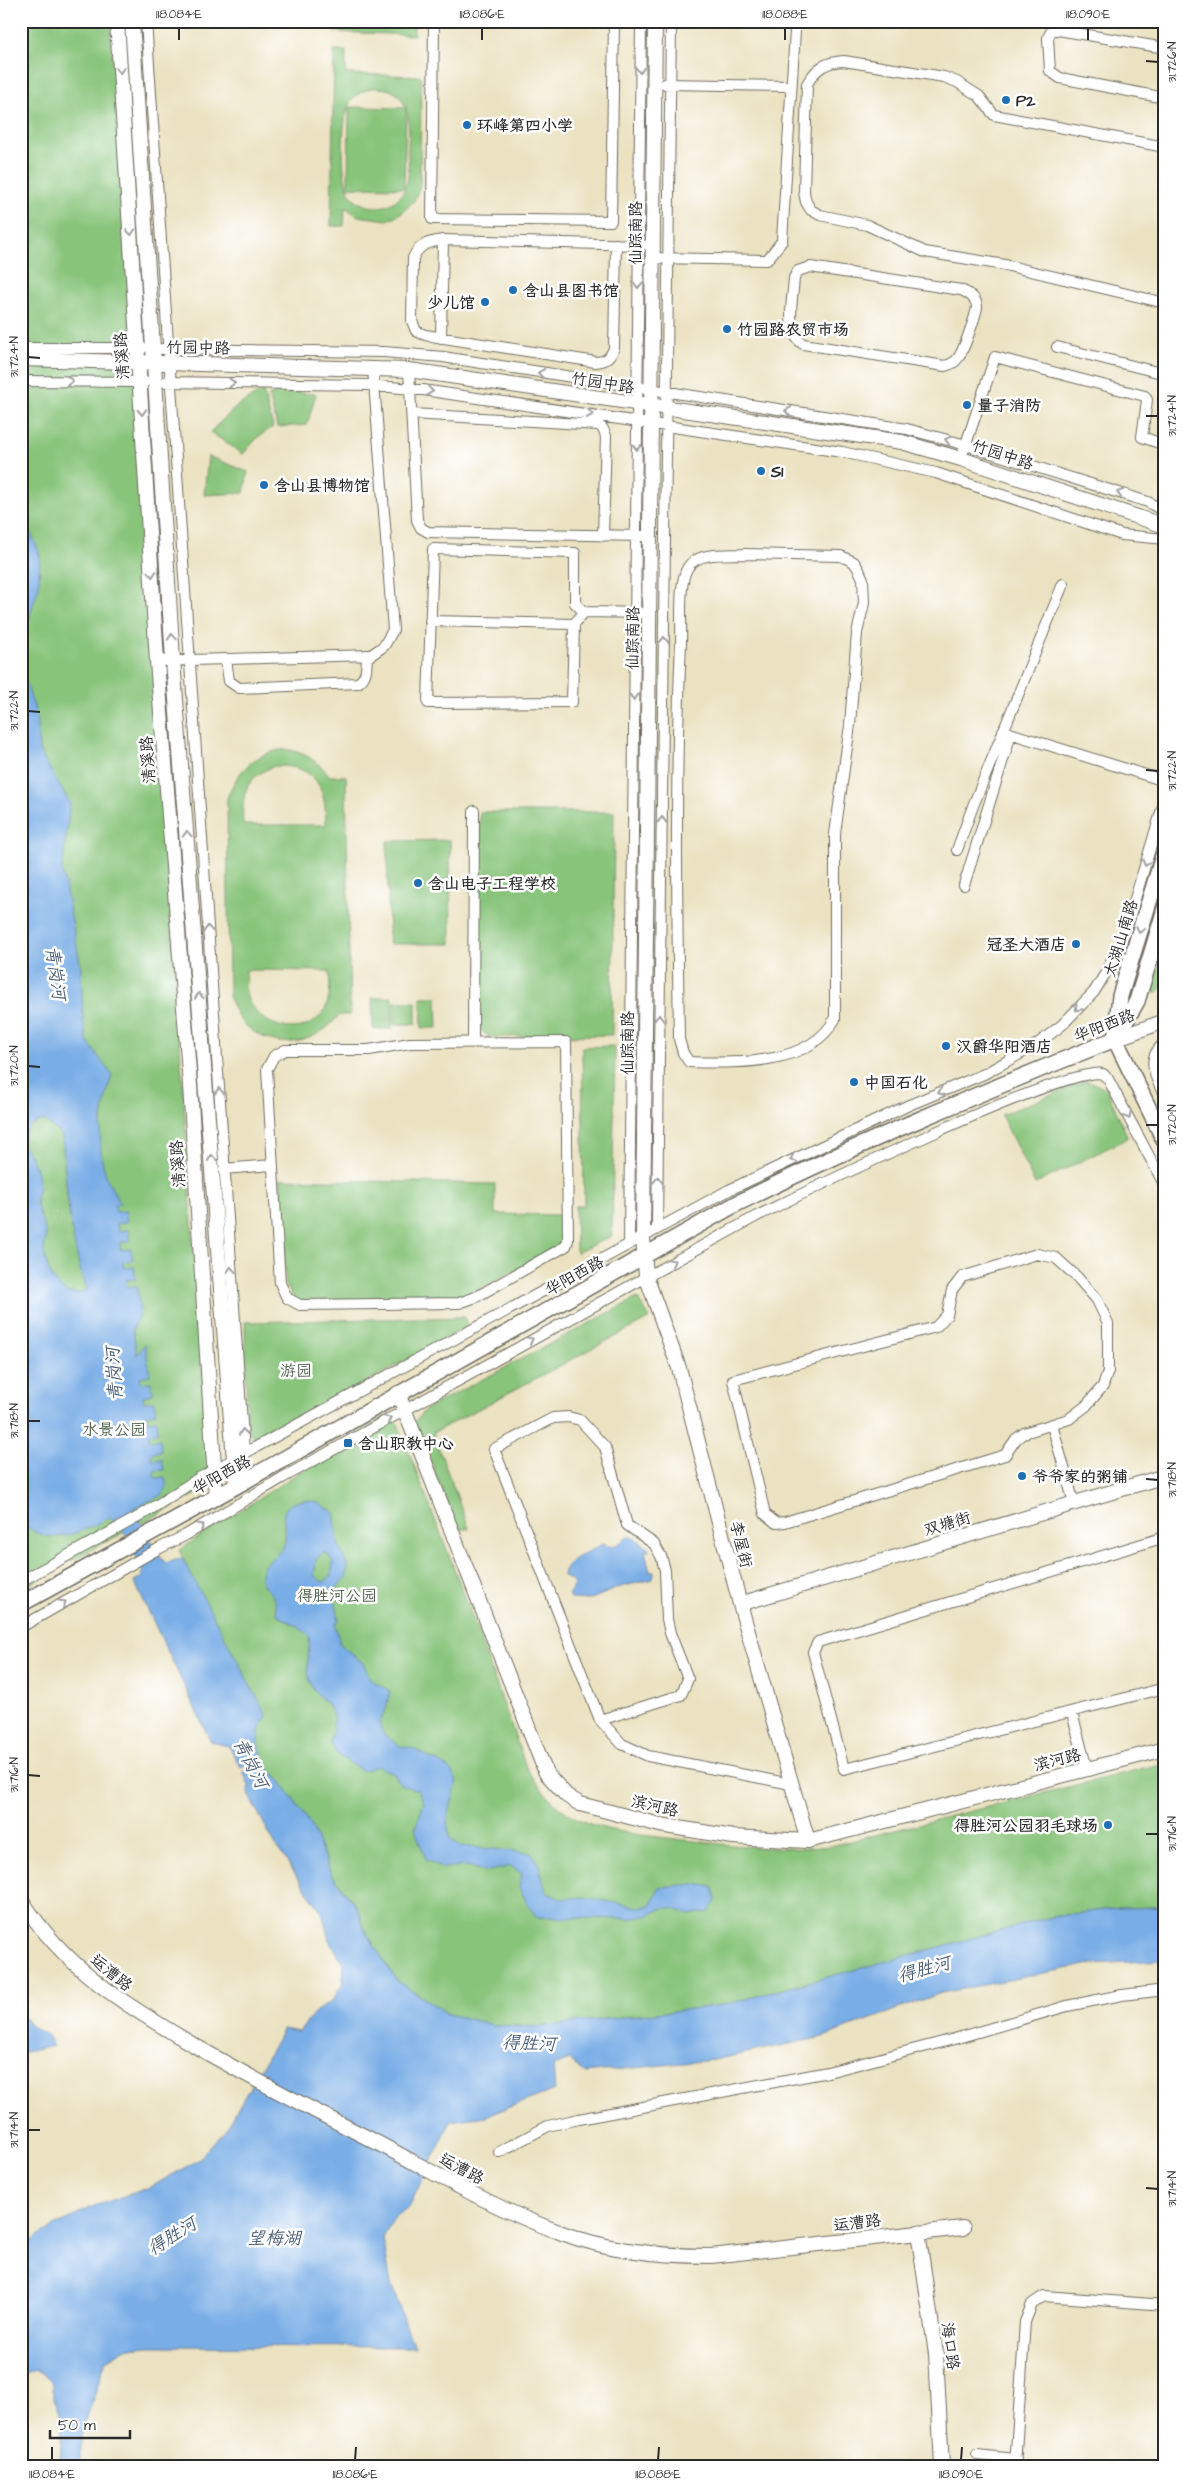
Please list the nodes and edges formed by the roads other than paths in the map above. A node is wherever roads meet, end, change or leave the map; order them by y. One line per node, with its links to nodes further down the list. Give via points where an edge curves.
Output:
1 (117, 21): 16 (main road, 清溪路, one-way to 16)
2 (132, 21): 14 (main road, 清溪路)
3 (146, 21): 28 (street)
4 (434, 21): 5 (street, via 432,219 610,221)
5 (614, 21)
6 (641, 21): 20 (street, one-way to 20)
7 (655, 21): 11 (main road, 仙踪南路)
8 (671, 21): 12 (street)
9 (792, 21): 13 (street, via 795,31)
10 (1165, 48): 15 (street, via 1052,29 1048,38 1050,71 1060,78)
11 (654, 84): 12 (street); 20 (main road, 仙踪南路)
12 (670, 84): 13 (street); 21 (street)
13 (791, 86): 21 (street, via 784,235 771,256 767,260)
14 (136, 98): 16 (main road); 27 (main road, 清溪路)
15 (1165, 98)
16 (122, 99): 27 (main road, 清溪路, one-way to 27)
17 (1165, 147): 22 (street, via 994,114 979,96 944,77 844,61 829,62 814,71 807,84 804,192 811,210 820,215 867,225 926,252 1004,265)
18 (443, 240): 19 (street); 23 (street); 23 (street, via 422,245 413,258 412,321 416,331)
19 (616, 244): 20 (street); 23 (street, via 614,348 606,361)
20 (648, 249): 21 (street); 39 (street, one-way to 39); 41 (main road, 仙踪南路)
21 (669, 258): 42 (street)
22 (1165, 303)
23 (441, 338)
24 (803, 344): 24 (street, via 945,366 959,357 977,305 969,293 961,290 803,268 794,278 792,329)
25 (1057, 347): 34 (street)
26 (21, 348): 27 (street)
27 (145, 348): 28 (street); 30 (main road, 清溪路)
28 (168, 349): 31 (street); 39 (street, one-way to 28, via 443,357 384,352)
29 (21, 358): 30 (main road, 竹园中路)
30 (146, 364): 31 (main road, 竹园中路); 36 (main road, 清溪路)
31 (169, 364): 32 (main road, 竹园中路); 37 (street)
32 (373, 369): 33 (main road, 竹园中路); 38 (street)
33 (409, 370): 40 (street); 43 (main road, 竹园中路)
34 (1165, 374)
35 (21, 381): 36 (street, one-way to 36)
36 (148, 382): 37 (street); 67 (main road, 清溪路, one-way to 36); 69 (main road, 清溪路, one-way to 69)
37 (170, 382): 38 (street, one-way to 38); 68 (street)
38 (374, 385): 40 (street); 65 (street, via 393,630 384,646)
39 (637, 388): 41 (street); 43 (street)
40 (410, 389): 46 (street); 47 (street, one-way to 47, via 471,395)
41 (652, 390): 42 (street); 44 (main road, 仙踪南路)
42 (667, 392): 45 (street); 50 (street, one-way to 42, via 907,429)
43 (637, 405): 44 (main road, 竹园中路); 47 (street)
44 (652, 407): 45 (main road, 竹园中路); 48 (main road, 仙踪南路)
45 (667, 409): 49 (street); 52 (main road, 竹园中路, via 902,442)
46 (412, 414): 55 (street, via 417,520 421,528 428,532); 55 (street, via 598,425 606,436)
47 (637, 421): 48 (street); 56 (street, one-way to 56)
48 (652, 424): 49 (street); 57 (main road, 仙踪南路)
49 (667, 426): 58 (street, via 842,452 936,473 1122,535); 76 (street, one-way to 49)
50 (966, 445): 51 (street, via 995,357 1145,396 1142,437); 52 (street); 53 (street, one-way to 50, via 1148,502)
51 (1165, 445)
52 (961, 458): 54 (main road, 竹园中路)
53 (1165, 512)
54 (1165, 526)
55 (603, 536): 56 (street)
56 (636, 536): 57 (street); 61 (street)
57 (651, 537): 62 (main road, 仙踪南路)
58 (1165, 539)
59 (1063, 584): 70 (street)
60 (584, 612): 61 (street); 63 (street, via 575,603 575,553 433,549); 64 (street)
61 (635, 613): 62 (street); 101 (street, one-way to 101)
62 (650, 613): 75 (main road, 仙踪南路)
63 (430, 621): 64 (street); 64 (street, via 428,703 572,702)
64 (574, 624)
65 (367, 655): 66 (street); 66 (street, via 364,679 358,683 239,688 229,681)
66 (226, 659): 68 (street)
67 (173, 660): 68 (street); 69 (street); 84 (main road, 清溪路, one-way to 67)
68 (190, 660): 95 (street, one-way to 68)
69 (157, 661): 85 (main road, 清溪路)
70 (1007, 733): 71 (street); 77 (street); 79 (street)
71 (1165, 781)
72 (1165, 799): 99 (street, one-way to 99, via 1125,932 1115,955 1094,992 1062,1025 1036,1045 984,1074 838,1138 729,1190)
73 (474, 811): 90 (street)
74 (678, 838): 76 (street); 80 (street); 80 (street, via 679,676 687,568 701,557 745,554 849,558 863,579 864,603 857,633 850,725 836,834 833,1024 789,1055 736,1063 689,1062 679,1039)
75 (646, 839): 76 (street); 81 (main road, 仙踪南路)
76 (662, 839): 82 (street)
77 (957, 850)
78 (1165, 850): 89 (main road, 太湖山南路, one-way to 89, via 1120,996)
79 (964, 885)
80 (678, 888): 82 (street)
81 (645, 889): 82 (street); 100 (main road, 仙踪南路)
82 (661, 889): 99 (street, one-way to 82)
83 (1165, 909): 86 (main road)
84 (193, 910): 85 (main road); 96 (main road, 清溪路, one-way to 84)
85 (176, 911): 97 (main road, 清溪路)
86 (1160, 925): 87 (main road); 89 (main road, via 1138,1001)
87 (1165, 943)
88 (1165, 1021): 89 (main road, 华阳西路)
89 (1116, 1038): 93 (main road); 102 (main road, 华阳西路, via 991,1088 803,1170)
90 (473, 1042): 94 (street, via 410,1043 369,1050 285,1050 278,1053 266,1069); 94 (street, via 566,1042 568,1240 560,1251 476,1297 458,1303 300,1305 287,1298 280,1283)
91 (1165, 1043): 92 (street, via 1156,1054 1152,1069)
92 (1165, 1097)
93 (1165, 1142)
94 (272, 1165): 95 (street)
95 (224, 1169): 107 (street, one-way to 95)
96 (214, 1180): 97 (main road); 107 (main road, 清溪路)
97 (196, 1181): 108 (main road, 清溪路)
98 (1165, 1186): 103 (street, one-way to 98, via 826,1182 996,1107 1091,1073 1100,1073 1108,1079)
99 (657, 1229): 100 (street)
100 (643, 1237): 101 (street); 102 (main road, 仙踪南路)
101 (629, 1244): 107 (street)
102 (645, 1256): 103 (main road, 李屋街); 104 (main road, 华阳西路)
103 (646, 1276): 105 (street, one-way to 103); 116 (main road, 李屋街, via 679,1368)
104 (398, 1393): 105 (main road, 滨河路); 110 (main road, 华阳西路)
105 (405, 1410): 117 (street, one-way to 105); 124 (main road, 滨河路, via 542,1765 567,1796 580,1804 660,1825 733,1838)
106 (1052, 1425): 106 (street, via 1069,1419 1086,1406 1103,1386 1108,1371 1108,1323 1097,1300 1077,1277 1056,1258 1037,1254 962,1277 952,1290 947,1315 936,1327 733,1380 765,1514 776,1523 1005,1455 1024,1433); 112 (street)
107 (239, 1456): 108 (street); 110 (main road, 清溪路)
108 (215, 1469): 111 (main road, 清溪路); 114 (street, via 140,1516)
109 (1165, 1476): 112 (main road, 双塘街)
110 (241, 1484): 111 (main road, 华阳西路)
111 (216, 1497): 115 (main road, 华阳西路)
112 (1074, 1503): 116 (main road, 双塘街)
113 (1165, 1537): 119 (street, via 818,1642 813,1652 844,1769)
114 (21, 1581)
115 (21, 1604)
116 (740, 1604): 123 (main road, 李屋街)
117 (21, 1627)
118 (1165, 1688): 119 (street)
119 (1072, 1713): 122 (street)
120 (600, 1720): 120 (street, via 681,1695 688,1679 670,1633 661,1556 654,1544 627,1525 605,1447 580,1420 568,1416 553,1418 494,1449); 123 (street, via 622,1744 648,1756)
121 (1165, 1749): 122 (main road, 滨河路)
122 (1087, 1769): 124 (main road, 滨河路)
123 (791, 1784): 124 (main road, 李屋街)
124 (808, 1840)
125 (21, 1899): 129 (main road, 运漕路, via 61,1950 91,1980 128,2007 224,2063 509,2212 563,2234 623,2250 674,2256 711,2256)
126 (1165, 1990): 127 (street, via 1067,2006 828,2072 572,2121 529,2134)
127 (499, 2152)
128 (963, 2228): 129 (main road, 运漕路)
129 (918, 2232): 133 (main road, 海口路, via 936,2354)
130 (1165, 2305): 132 (street, via 1044,2296 1032,2304 1025,2322)
131 (977, 2455): 132 (street)
132 (1016, 2462)
133 (942, 2466)

